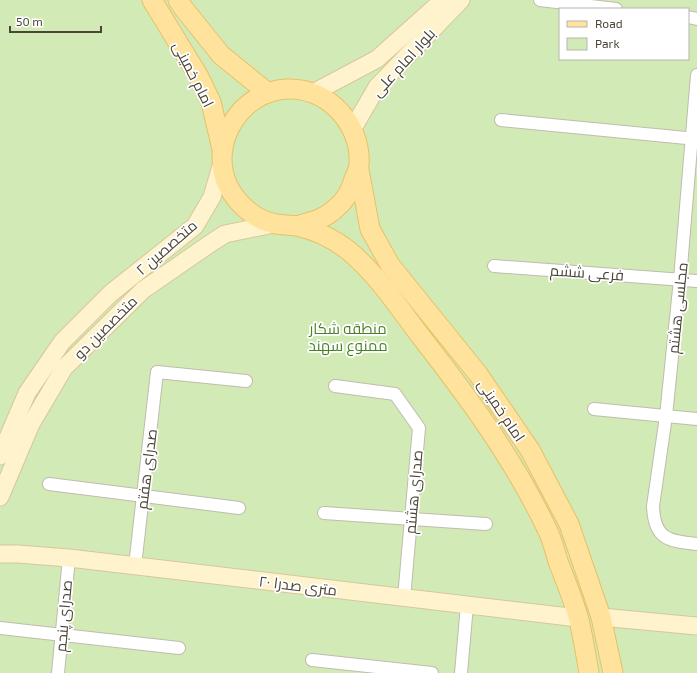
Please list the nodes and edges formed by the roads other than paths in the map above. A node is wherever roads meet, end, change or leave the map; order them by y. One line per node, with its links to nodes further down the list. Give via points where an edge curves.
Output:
1 (152, 0): 12 (main road, امام خمینی, via 199,77 211,102)
2 (178, 0): 7 (main road, امام خمینی, via 221,55)
3 (455, 0): 8 (street, بلوار امام علی, via 378,59); 10 (street, بلوار امام علی, via 377,87)
4 (540, 0): 5 (street)
5 (608, 8)
6 (697, 75): 11 (street, مجلسی هشتم)
7 (268, 93): 8 (main road, via 288,89); 12 (main road, via 250,102 234,119 224,139)
8 (313, 93): 10 (main road, via 333,104 349,122)
9 (501, 120): 11 (street)
10 (352, 130): 13 (main road, via 358,143)
11 (694, 139): 17 (street, مجلسی هشتم)
12 (222, 158): 14 (main road, via 228,185 239,203 254,215); 24 (street, متخصصین ۲, via 212,197 195,226 111,293 62,342 27,393)
13 (359, 166): 15 (main road, via 351,189 338,207 321,219); 40 (main road, امام خمینی, via 370,229 390,265 478,374 530,450 569,524)
14 (274, 224): 15 (main road); 27 (street, متخصصین دو, via 225,234 193,255 143,290 64,368 31,424)
15 (296, 226): 41 (main road, امام خمینی, via 327,236 350,252 376,278 459,386 510,460 547,529)
16 (494, 266): 17 (street, فرعی ششم)
17 (680, 279): 18 (street, فرعی ششم); 22 (street, مجلسی هشتم)
18 (697, 280)
19 (246, 381): 26 (street, صدرای هفتم, via 157,372)
20 (335, 386): 30 (street, صدرای هشتم, via 395,394 419,428)
21 (594, 409): 22 (street)
22 (666, 416): 23 (street); 33 (street, مجلسی هشتم, via 654,506 656,526 664,537)
23 (697, 419)
24 (0, 456)
25 (49, 484): 26 (street)
26 (143, 496): 28 (street); 37 (street, صدرای هفتم)
27 (0, 497)
28 (239, 508)
29 (324, 513): 30 (street)
30 (411, 519): 31 (street); 38 (street, صدرای هشتم)
31 (486, 524)
32 (0, 544): 35 (street)
33 (697, 544)
34 (0, 554): 35 (street, ۲۰ متری صدرا)
35 (18, 554): 36 (street, ۲۰ متری صدرا)
36 (69, 558): 37 (street, ۲۰ متری صدرا); 44 (street, صدرای پنجم)
37 (135, 566): 38 (street, ۲۰ متری صدرا)
38 (404, 598): 39 (street, ۲۰ متری صدرا)
39 (468, 605): 41 (street, ۲۰ متری صدرا); 49 (street)
40 (601, 617): 42 (street); 51 (main road, امام خمینی)
41 (578, 618): 50 (main road, امام خمینی)
42 (697, 626)
43 (0, 628): 44 (street)
44 (62, 635): 45 (street); 47 (street, صدرای پنجم)
45 (179, 648)
46 (312, 660): 48 (street)
47 (58, 673)
48 (432, 673)
49 (462, 673)
50 (589, 673)
51 (613, 673)

